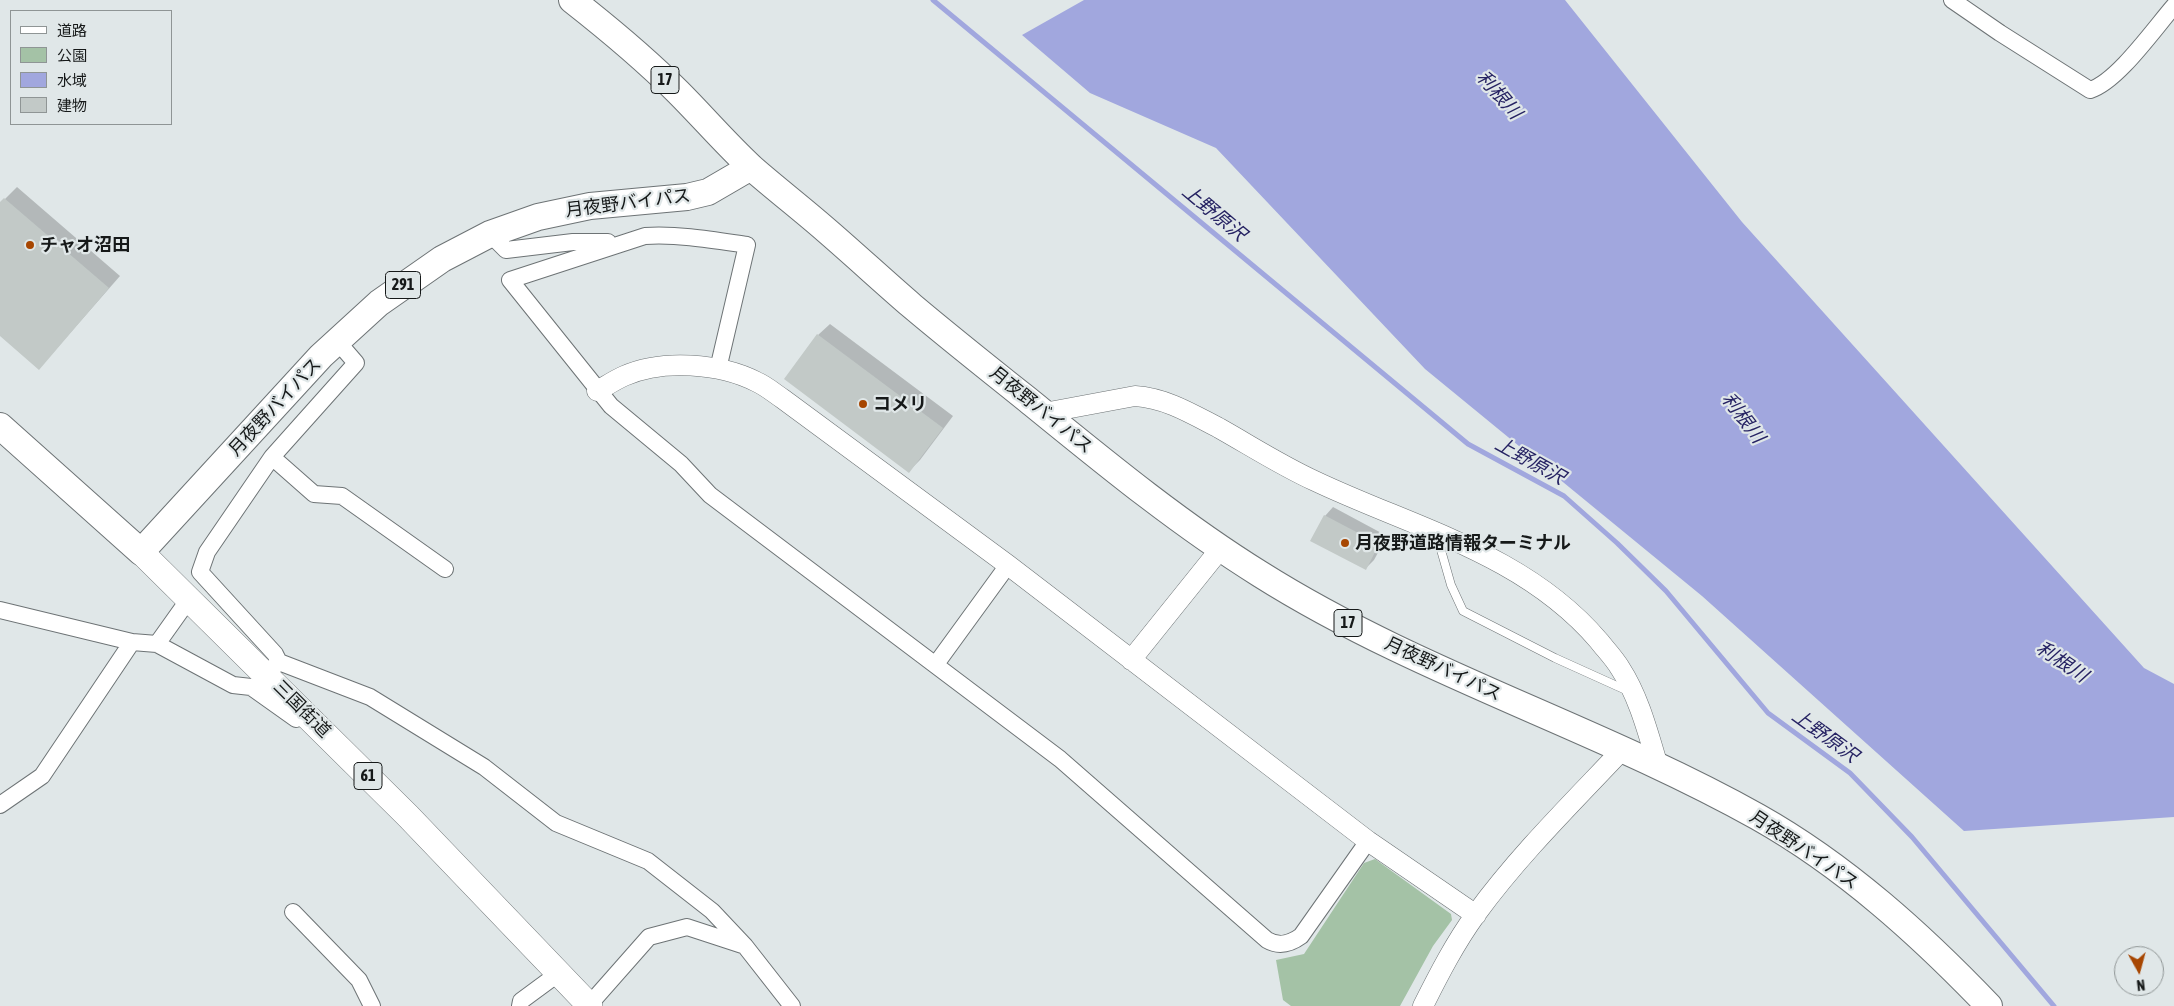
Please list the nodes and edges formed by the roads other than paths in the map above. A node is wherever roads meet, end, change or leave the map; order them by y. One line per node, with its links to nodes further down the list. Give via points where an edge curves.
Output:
1 (572, 0): 4 (highway, 17, via 617,35 673,87)
2 (1952, 0): 3 (street, via 2090,90 2100,87 2116,74)
3 (2174, 6)
4 (751, 167): 5 (highway, 月夜野バイパス / 291, via 708,192 665,200 590,206 538,216); 10 (highway, 月夜野バイパス / 17, via 909,303)
5 (490, 234): 6 (street, via 506,250 573,242); 7 (highway, 月夜野バイパス / 291, via 442,259 399,288)
6 (624, 242): 8 (street, via 665,235 747,245); 9 (street, via 510,280)
7 (337, 341): 12 (street, via 356,363); 15 (highway, 月夜野バイパス / 291, via 284,394)
8 (718, 369): 9 (street, via 667,366 625,375); 16 (street, via 757,382 782,398)
9 (597, 391): 23 (street, via 681,464 710,495)
10 (1044, 412): 13 (street, via 1135,396 1164,401 1315,482); 14 (highway, 月夜野バイパス / 17, via 1155,501)
11 (0, 426): 15 (highway, 三国街道)
12 (272, 456): 17 (street, via 314,494 342,496); 24 (street, via 207,552 200,572 275,654)
13 (1436, 531): 25 (street, via 1506,566 1571,611 1620,667); 25 (lane, via 1451,585 1463,611 1555,658)
14 (1221, 548): 22 (street); 27 (highway, 月夜野バイパス / 17, via 1259,574 1353,626)
15 (141, 552): 18 (main road, 三国街道 / 61)
16 (1008, 565): 22 (street); 23 (street)
17 (445, 569)
18 (189, 599): 21 (street); 24 (main road, 三国街道 / 61)
19 (0, 610): 20 (street)
20 (132, 642): 21 (street); 29 (street, via 42,776)
21 (156, 644): 26 (street, via 233,686 251,687 297,719)
22 (1131, 660): 30 (street)
23 (936, 664): 30 (street, via 1060,759 1272,943 1286,943 1301,936)
24 (272, 668): 26 (main road, 三国街道 / 61); 33 (street, via 370,697 484,767 556,823 648,861 712,911)
25 (1633, 692): 28 (street)
26 (314, 721): 34 (main road, 三国街道 / 61)
27 (1622, 750): 28 (highway, 月夜野バイパス / 17); 32 (street, via 1519,860)
28 (1658, 766): 40 (highway, 月夜野バイパス / 17, via 1759,818 1822,859 1882,905)
29 (0, 805)
30 (1368, 841): 32 (street)
31 (293, 912): 35 (street, via 359,980)
32 (1476, 915): 39 (street, via 1444,964)
33 (744, 946): 37 (street, via 687,927 650,937); 38 (street)
34 (559, 974): 36 (street, via 521,1001); 37 (main road, 三国街道 / 61)
35 (372, 1006)
36 (520, 1006)
37 (590, 1006)
38 (792, 1006)
39 (1423, 1006)
40 (1989, 1006)

